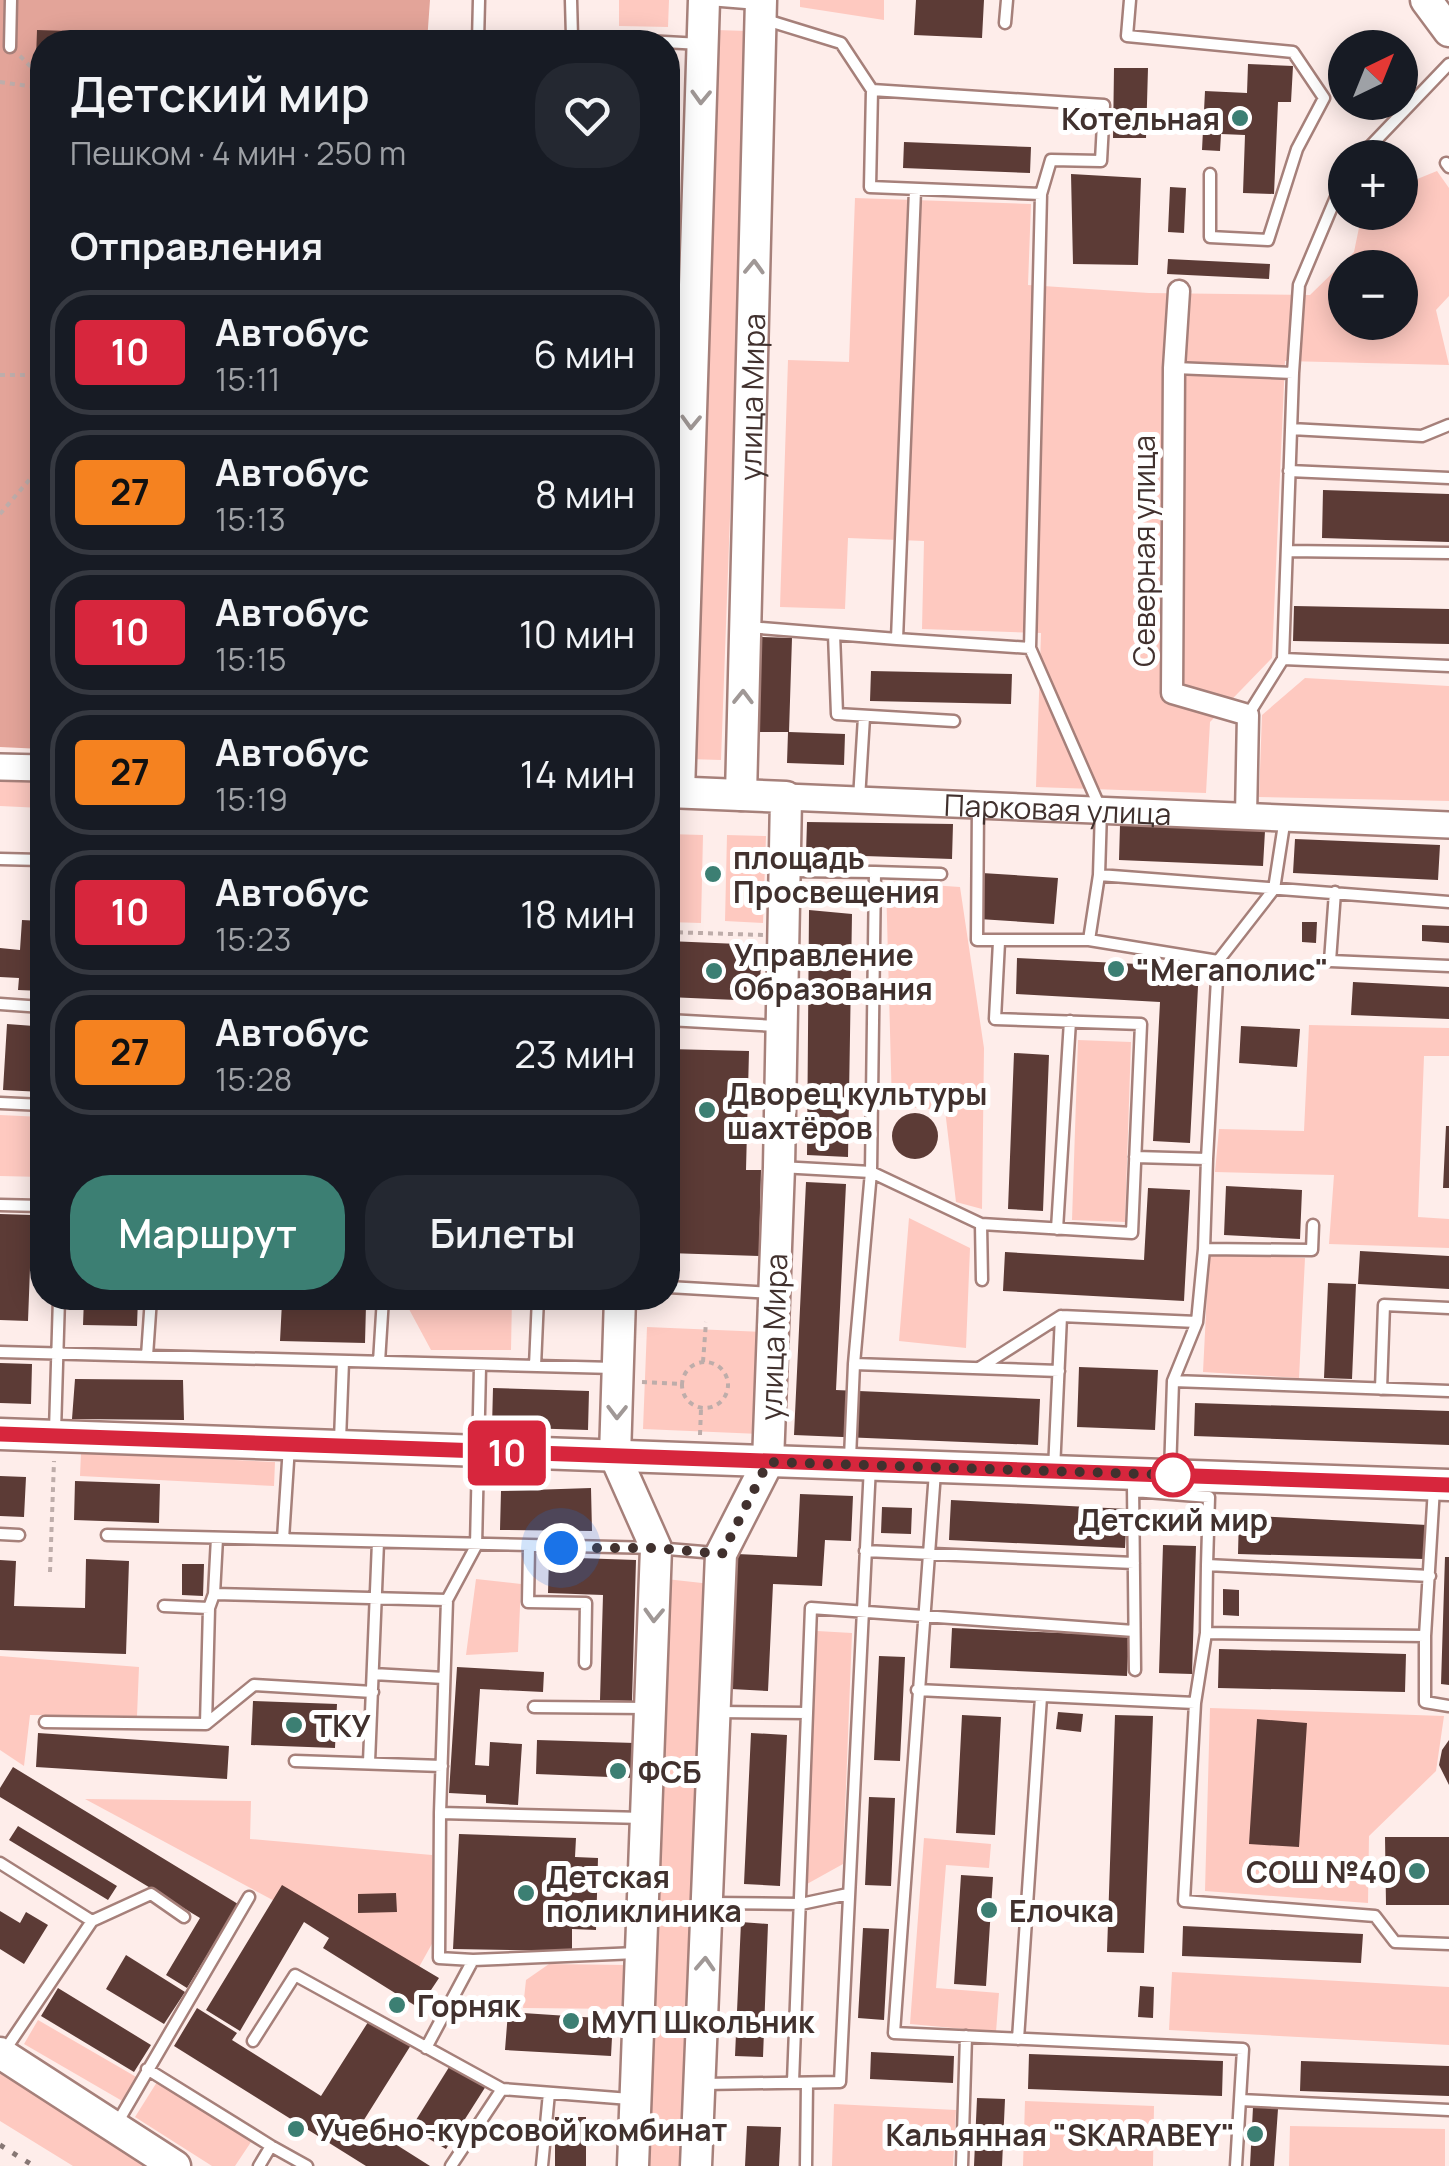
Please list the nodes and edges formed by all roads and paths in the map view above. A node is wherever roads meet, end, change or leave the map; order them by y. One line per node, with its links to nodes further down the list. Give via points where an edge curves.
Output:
1 (11, 0): 15 (lane)
2 (479, 0): 10 (lane)
3 (571, 0): 11 (lane)
4 (706, 0): 8 (lane); 14 (main road, улица Мира)
5 (1006, 0): 9 (lane)
6 (1130, 0): 22 (lane, via 1128,36 1292,52 1324,98 1297,149 1268,240 1210,238)
7 (1426, 0): 12 (main road)
8 (760, 8): 20 (lane, via 841,43); 41 (main road, улица Мира, one-way to 8)
9 (1006, 23)
10 (478, 30)
11 (572, 30)
12 (1449, 32)
13 (680, 43): 14 (lane)
14 (702, 44): 27 (main road, улица Мира, one-way to 27)
15 (10, 47): 17 (path)
16 (1449, 64): 21 (lane)
17 (30, 66)
18 (0, 82): 19 (path)
19 (30, 86)
20 (872, 90): 23 (lane, via 870,187); 24 (lane, via 1104,105 1101,160 1051,160)
21 (1376, 140)
22 (1210, 174)
23 (914, 190): 24 (lane); 43 (lane)
24 (1041, 194): 44 (lane)
25 (1328, 216): 30 (lane, via 1298,286)
26 (1179, 291): 28 (street, Северная улица)
27 (680, 346): 38 (main road, улица Мира, one-way to 38)
28 (1174, 368): 30 (lane); 47 (street, Северная улица, via 1172,692)
29 (0, 374): 31 (path)
30 (1293, 374): 33 (lane)
31 (30, 375)
32 (1449, 425): 33 (lane, via 1422,436)
33 (1291, 430): 34 (lane)
34 (1290, 471): 35 (lane); 39 (lane)
35 (1449, 478)
36 (30, 480): 37 (path)
37 (0, 514)
38 (680, 551)
39 (1287, 551): 40 (lane); 45 (lane)
40 (1449, 553)
41 (744, 627): 42 (lane); 53 (main road, улица Мира, one-way to 41)
42 (834, 634): 43 (lane); 48 (lane, via 837,714)
43 (897, 639): 44 (lane)
44 (1030, 648): 57 (lane)
45 (1283, 659): 46 (lane); 47 (lane)
46 (1449, 666)
47 (1248, 715): 58 (street)
48 (864, 717): 49 (lane); 55 (lane)
49 (954, 720)
50 (0, 767): 51 (street)
51 (30, 768)
52 (680, 792): 53 (main road, Парковая улица)
53 (740, 795): 54 (main road, Парковая улица)
54 (786, 796): 55 (street, Парковая улица); 63 (main road, улица Мира)
55 (858, 800): 56 (street, Парковая улица)
56 (978, 805): 57 (street, Парковая улица); 73 (lane, via 977,940)
57 (1102, 810): 58 (street, Парковая улица); 66 (lane)
58 (1246, 816): 59 (street, Парковая улица)
59 (1285, 818): 60 (street, Парковая улица); 67 (lane)
60 (1449, 825)
61 (0, 859): 62 (lane)
62 (30, 860)
63 (784, 872): 64 (lane); 71 (main road, улица Мира)
64 (874, 872): 65 (lane); 86 (lane)
65 (941, 874)
66 (1099, 875): 67 (lane); 72 (lane)
67 (1274, 889): 68 (lane); 74 (lane)
68 (1335, 892): 69 (lane); 75 (lane, via 1330,961)
69 (1449, 902)
70 (680, 932): 71 (path)
71 (783, 936): 80 (main road, улица Мира)
72 (1089, 940): 73 (lane); 74 (lane)
73 (999, 942): 79 (lane, via 995,1018)
74 (1218, 961): 84 (lane)
75 (1449, 966)
76 (0, 1004): 77 (lane)
77 (30, 1005)
78 (680, 1021): 80 (lane)
79 (1070, 1021): 83 (lane, via 1140,1024); 91 (lane)
80 (780, 1026): 85 (main road, улица Мира)
81 (0, 1103): 82 (lane)
82 (30, 1104)
83 (1135, 1157): 84 (lane); 91 (lane, via 1132,1233)
84 (1206, 1160): 92 (lane)
85 (779, 1167): 86 (lane); 95 (main road, улица Мира)
86 (871, 1172): 89 (lane); 111 (lane)
87 (0, 1204): 88 (lane)
88 (30, 1205)
89 (981, 1224): 91 (lane); 93 (lane)
90 (1312, 1225): 92 (lane, via 1312,1250)
91 (1058, 1228)
92 (1204, 1249): 104 (lane)
93 (982, 1280)
94 (680, 1288): 95 (lane)
95 (775, 1293): 127 (main road, улица Мира)
96 (1449, 1308): 119 (lane, via 1384,1305)
97 (59, 1310): 106 (lane)
98 (150, 1310): 107 (lane)
99 (382, 1310): 109 (lane)
100 (537, 1310): 112 (lane)
101 (620, 1310): 116 (main road)
102 (1061, 1316): 104 (lane); 114 (lane); 115 (lane)
103 (706, 1322): 110 (path)
104 (1197, 1322): 117 (lane)
105 (0, 1352): 106 (lane)
106 (58, 1354): 107 (lane); 122 (lane)
107 (148, 1356): 108 (lane)
108 (343, 1361): 109 (lane); 124 (lane)
109 (379, 1362): 113 (lane)
110 (704, 1362): 118 (path, via 688,1369); 118 (path, via 721,1368 728,1380 721,1401 695,1406)
111 (854, 1364): 114 (lane); 128 (lane)
112 (535, 1366): 113 (lane); 116 (lane)
113 (480, 1367): 125 (lane)
114 (979, 1368): 115 (lane)
115 (1059, 1371): 130 (lane)
116 (618, 1374): 118 (path); 126 (main road, one-way to 126)
117 (1173, 1382): 119 (lane); 131 (lane)
118 (682, 1384)
119 (1381, 1390): 120 (lane)
120 (1449, 1391)
121 (0, 1434): 122 (main road)
122 (54, 1436): 123 (main road); 149 (path)
123 (289, 1444): 124 (main road); 139 (lane)
124 (340, 1446): 125 (main road)
125 (480, 1452): 126 (main road); 141 (lane)
126 (615, 1456): 127 (main road); 143 (main road)
127 (768, 1462): 128 (main road); 145 (main road, улица Мира)
128 (860, 1465): 129 (main road); 144 (lane)
129 (936, 1468): 130 (main road); 146 (lane)
130 (1054, 1472): 132 (main road)
131 (1170, 1475): 132 (main road); 134 (main road)
132 (1134, 1483): 134 (lane); 147 (lane)
133 (1442, 1484): 134 (main road); 150 (lane)
134 (1210, 1487): 148 (lane)
135 (0, 1534): 137 (lane)
136 (107, 1534): 138 (lane)
137 (19, 1535)
138 (217, 1538): 139 (lane); 151 (lane)
139 (283, 1540): 140 (lane)
140 (378, 1542): 141 (lane); 152 (lane)
141 (476, 1546): 142 (lane); 153 (lane)
142 (530, 1547): 143 (lane); 161 (lane, via 528,1602 586,1603)
143 (656, 1548): 145 (lane); 171 (main road, one-way to 171)
144 (866, 1552): 146 (lane); 156 (lane)
145 (722, 1554): 172 (main road, улица Мира)
146 (929, 1556): 147 (lane); 157 (lane)
147 (1134, 1562): 158 (lane)
148 (1207, 1565): 150 (lane); 159 (lane)
149 (50, 1572)
150 (1430, 1576): 160 (lane)
151 (214, 1594): 152 (lane); 155 (lane)
152 (375, 1600): 153 (lane); 163 (lane)
153 (447, 1600): 164 (lane)
154 (164, 1606): 155 (lane)
155 (208, 1608): 175 (lane)
156 (862, 1612): 157 (lane); 173 (lane, via 811,1608); 182 (lane)
157 (924, 1618): 158 (lane); 165 (lane)
158 (1134, 1631): 162 (lane)
159 (1206, 1632): 160 (lane); 168 (lane)
160 (1425, 1636): 169 (lane, via 1425,1702)
161 (585, 1663)
162 (1134, 1670)
163 (373, 1674): 164 (lane); 166 (lane)
164 (444, 1678): 178 (lane)
165 (918, 1690): 167 (lane); 191 (lane, via 894,2033)
166 (373, 1692): 175 (lane, via 254,1685); 177 (lane)
167 (1041, 1696): 168 (lane); 192 (lane)
168 (1196, 1702): 188 (lane, via 1184,1901 1375,1916 1395,1942)
169 (1449, 1706)
170 (534, 1707): 171 (lane)
171 (650, 1708): 180 (main road)
172 (716, 1712): 173 (lane); 184 (main road, улица Мира)
173 (807, 1714): 185 (lane)
174 (44, 1722): 175 (lane)
175 (206, 1724)
176 (296, 1761): 177 (lane)
177 (369, 1762): 178 (lane)
178 (442, 1766): 179 (lane)
179 (440, 1813): 180 (lane); 190 (lane, via 439,1958)
180 (646, 1818): 189 (main road)
181 (0, 1863): 187 (lane)
182 (848, 1894): 185 (lane); 198 (lane, via 840,2082)
183 (249, 1896): 196 (lane)
184 (708, 1903): 185 (lane); 199 (main road, улица Мира, one-way to 184)
185 (801, 1904): 197 (lane)
186 (184, 1917): 187 (lane, via 151,1894)
187 (92, 1921): 195 (lane)
188 (1449, 1944)
189 (643, 1952): 190 (lane); 202 (main road)
190 (473, 1960): 194 (lane)
191 (966, 2036): 192 (lane); 215 (lane)
192 (1018, 2039): 203 (lane, via 1243,2049)
193 (254, 2041): 194 (lane, via 295,1976)
194 (426, 2048): 200 (lane)
195 (1, 2054): 205 (main road)
196 (147, 2068): 205 (lane); 206 (lane)
197 (793, 2082): 198 (lane); 199 (lane)
198 (807, 2083): 214 (lane)
199 (700, 2084): 213 (main road, улица Мира)
200 (502, 2089): 201 (lane); 210 (lane)
201 (549, 2092): 202 (lane); 211 (lane)
202 (636, 2100): 212 (main road)
203 (1240, 2100): 204 (lane); 216 (lane)
204 (1449, 2110)
205 (114, 2128): 207 (main road)
206 (272, 2146): 208 (lane); 209 (lane)
207 (175, 2166)
208 (259, 2166)
209 (307, 2166)
210 (451, 2166)
211 (542, 2166)
212 (633, 2166)
213 (696, 2166)
214 (806, 2166)
215 (962, 2166)
216 (1236, 2166)

